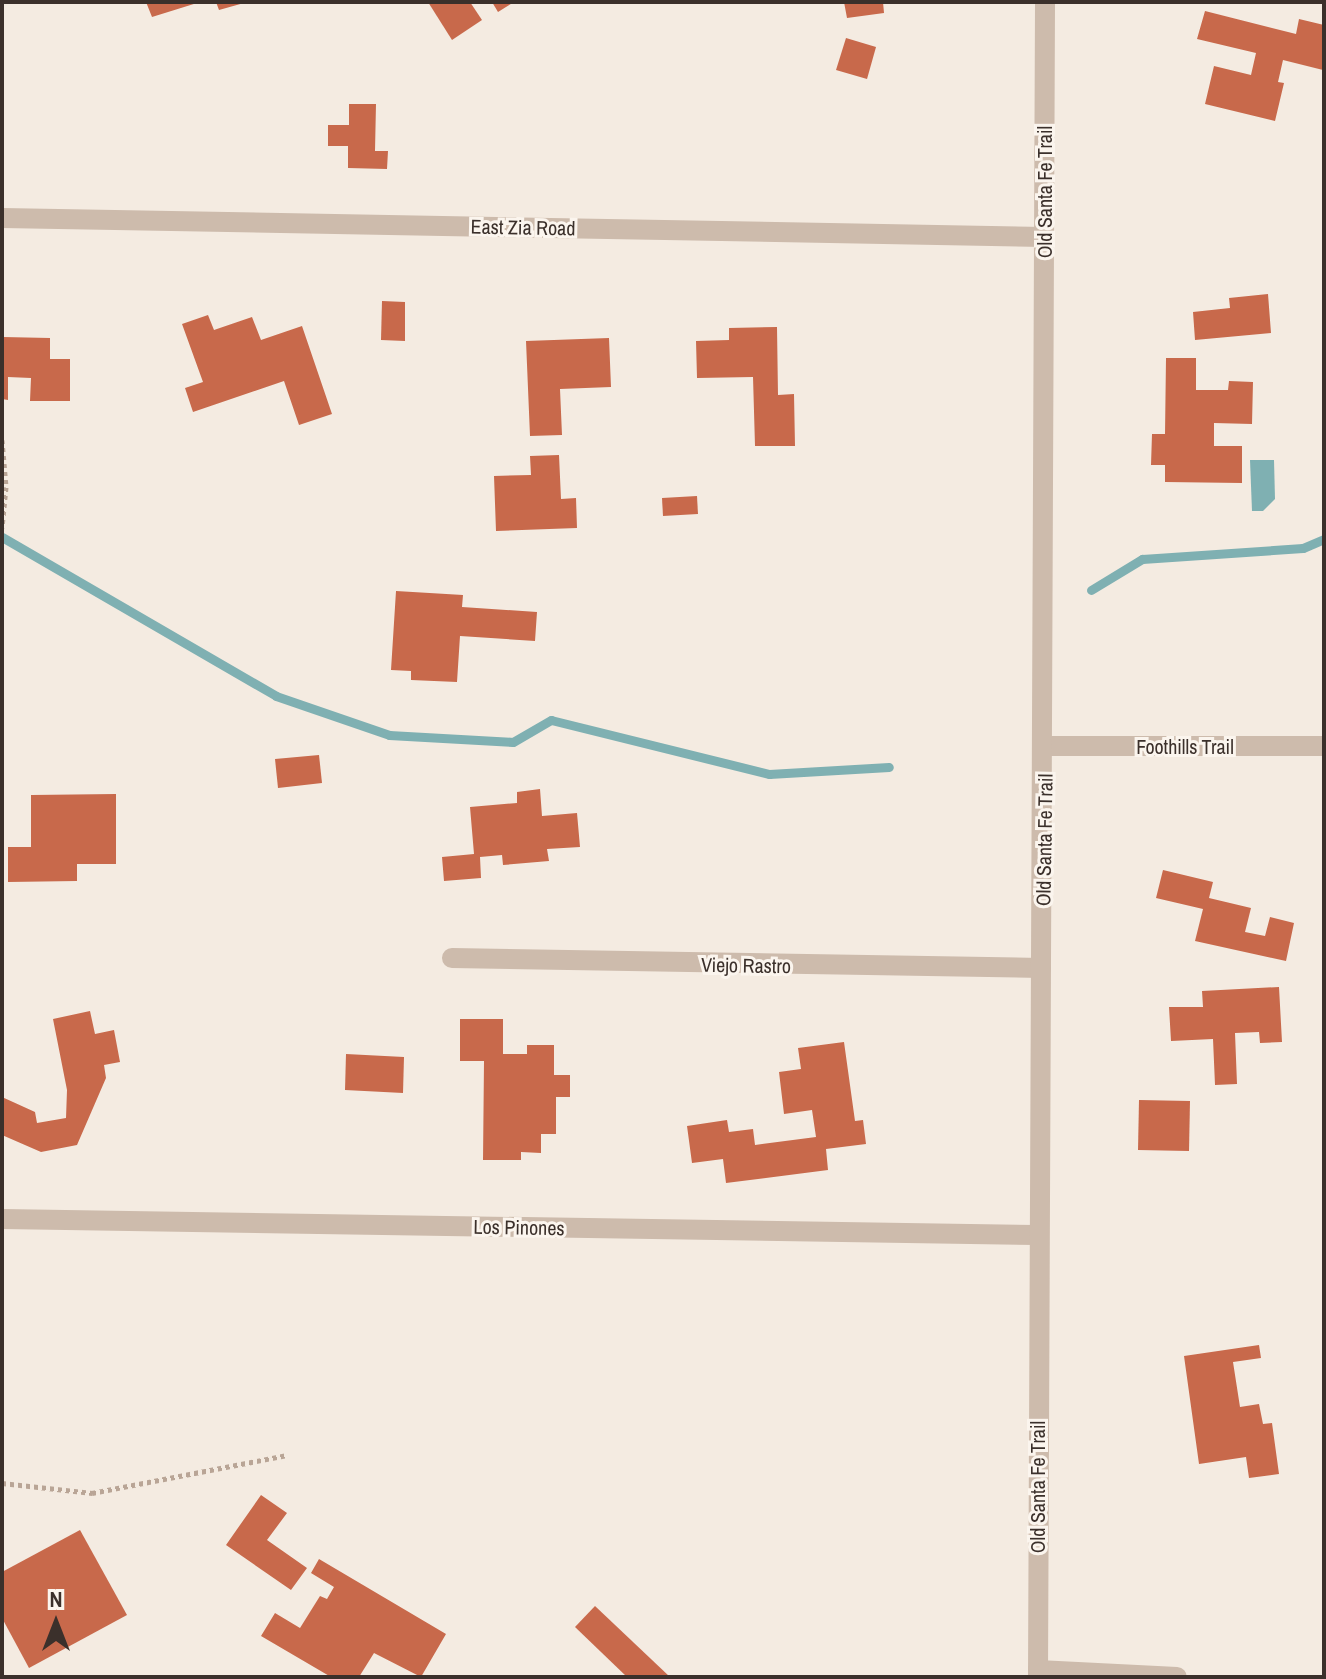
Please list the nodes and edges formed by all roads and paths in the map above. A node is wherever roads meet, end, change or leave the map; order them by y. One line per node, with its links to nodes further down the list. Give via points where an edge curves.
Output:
1 (1045, 2): 3 (street, Old Santa Fe Trail)
2 (2, 218): 3 (street, East Zia Road)
3 (1044, 237): 6 (street, Old Santa Fe Trail)
4 (2, 440): 5 (path)
5 (3, 527)
6 (1046, 746): 7 (street, Foothills Trail); 9 (street, Old Santa Fe Trail)
7 (1324, 746)
8 (452, 958): 9 (street, Viejo Rastro)
9 (1041, 968): 11 (street, Old Santa Fe Trail)
10 (2, 1219): 11 (street, Los Pinones)
11 (1036, 1235): 14 (street, Old Santa Fe Trail)
12 (287, 1455): 13 (path, via 92,1493)
13 (2, 1483)
14 (1038, 1674): 15 (street)
15 (1177, 1677)

